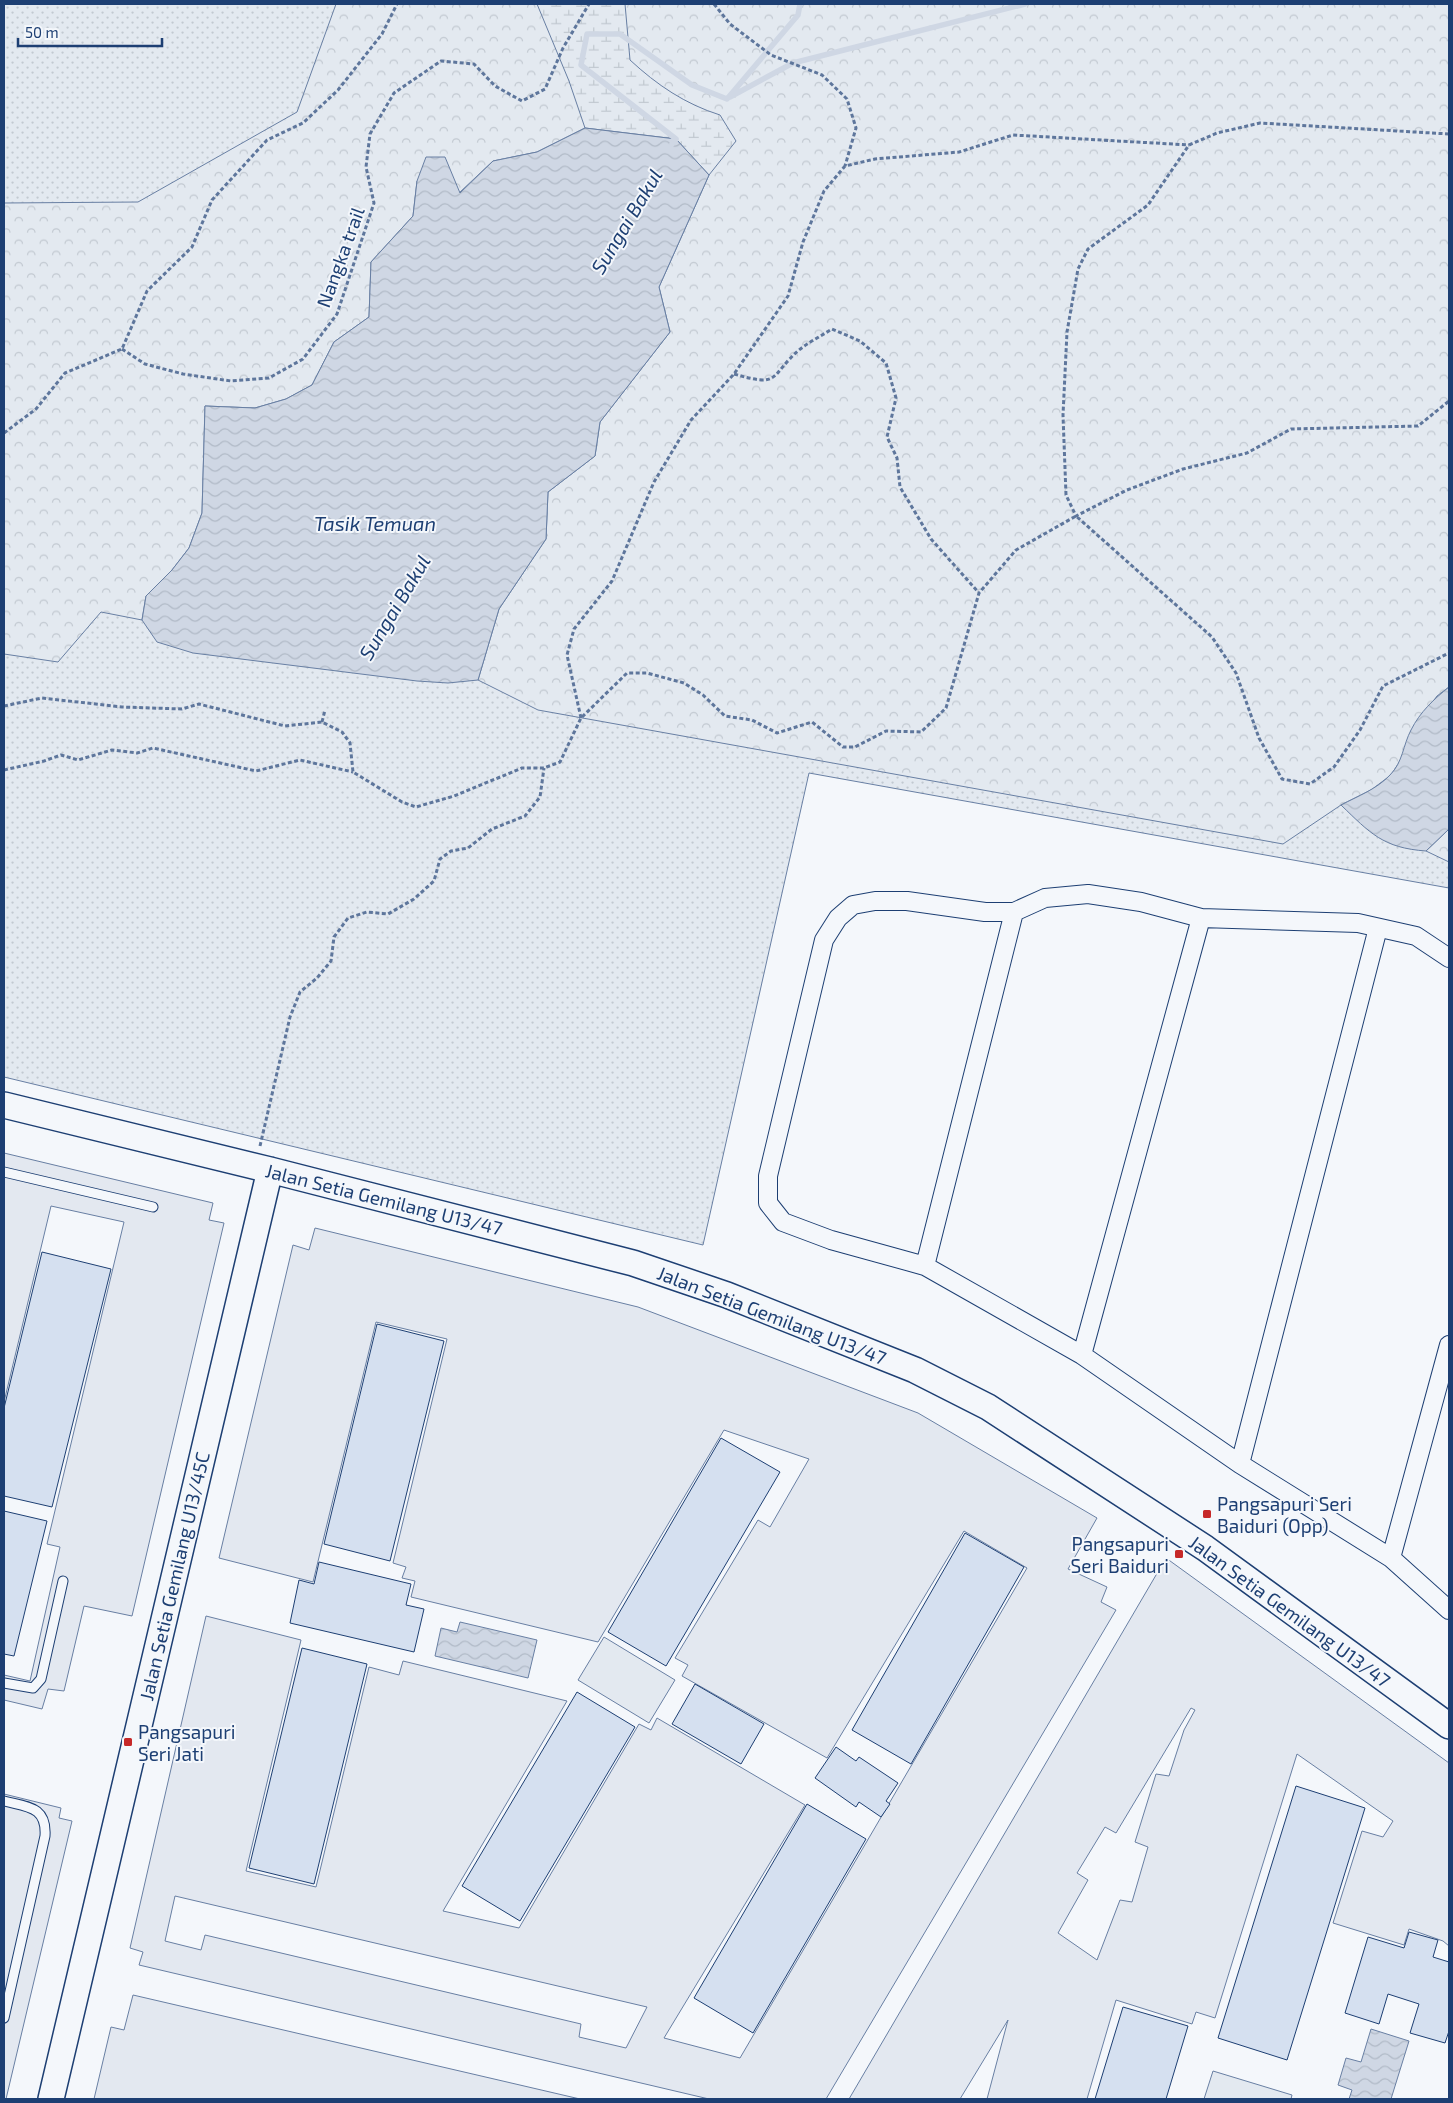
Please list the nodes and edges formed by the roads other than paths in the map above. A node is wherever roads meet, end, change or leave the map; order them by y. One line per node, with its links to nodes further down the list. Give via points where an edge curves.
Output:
1 (1014, 912): 2 (street, via 1045,898 1088,894 1141,902); 9 (street); 9 (street, via 985,912 907,901 875,901 853,906 838,918 824,940 768,1176 768,1203 783,1222 831,1240)
2 (1201, 918): 3 (street, via 1358,923); 11 (street)
3 (1378, 928): 4 (street, via 1416,936); 12 (street)
4 (1449, 958)
5 (4, 1106): 6 (street, Jalan Setia Gemilang U13/47)
6 (263, 1168): 17 (street, Jalan Setia Gemilang U13/47, via 632,1263 727,1295 915,1370 988,1407 1205,1548); 20 (street, Jalan Setia Gemilang U13/45C)
7 (4, 1172): 8 (lane)
8 (153, 1207)
9 (925, 1266): 11 (street)
10 (1449, 1345): 13 (street)
11 (1082, 1355): 12 (street)
12 (1240, 1464): 13 (street)
13 (1391, 1558): 15 (street)
14 (63, 1581): 16 (lane, via 41,1679 33,1688)
15 (1449, 1610)
16 (4, 1683)
17 (1449, 1726)
18 (4, 1801): 19 (lane, via 33,1808 41,1814 46,1825)
19 (4, 2018)
20 (51, 2099)

